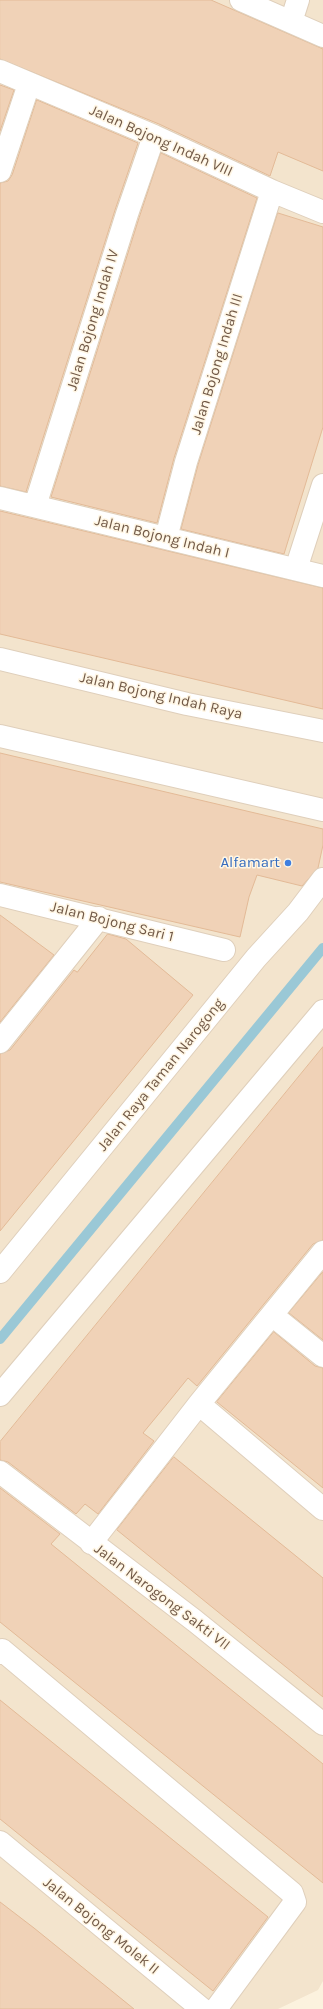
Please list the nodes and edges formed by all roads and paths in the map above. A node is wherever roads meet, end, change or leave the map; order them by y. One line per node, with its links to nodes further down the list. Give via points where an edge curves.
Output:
1 (242, 0): 3 (street)
2 (298, 0): 3 (street)
3 (291, 22): 4 (street)
4 (323, 36)
5 (0, 71): 6 (street, Jalan Bojong Indah VIII)
6 (29, 84): 7 (street, Jalan Bojong Indah VIII); 8 (street)
7 (154, 136): 9 (street, Jalan Bojong Indah VIII); 13 (street, Jalan Bojong Indah IV, via 126,214)
8 (0, 171)
9 (272, 192): 10 (street, Jalan Bojong Indah VIII); 14 (street, Jalan Bojong Indah III, via 186,462)
10 (323, 212)
11 (323, 485): 15 (street)
12 (0, 498): 13 (street, Jalan Bojong Indah I)
13 (35, 506): 14 (street, Jalan Bojong Indah I)
14 (166, 538): 15 (street, Jalan Bojong Indah I)
15 (296, 570): 16 (street, Jalan Bojong Indah I)
16 (323, 576)
17 (0, 659): 18 (street, Jalan Bojong Indah Raya, via 187,704)
18 (323, 731)
19 (0, 736): 20 (street)
20 (323, 810)
21 (323, 879): 28 (street, Jalan Raya Taman Narogong)
22 (0, 895): 23 (street, Jalan Bojong Sari 1)
23 (99, 918): 24 (street, Jalan Bojong Sari 1); 26 (street)
24 (224, 950)
25 (323, 1011): 31 (street)
26 (0, 1042)
27 (323, 1252): 29 (street)
28 (0, 1272)
29 (272, 1315): 30 (street); 32 (street)
30 (323, 1356)
31 (0, 1395)
32 (199, 1404): 34 (street); 35 (street)
33 (0, 1472): 35 (street, Jalan Narogong Sakti VII)
34 (323, 1508)
35 (91, 1543): 37 (street, Jalan Narogong Sakti VII)
36 (1, 1650): 40 (street, via 292,1893 295,1902)
37 (323, 1724)
38 (0, 1842): 39 (street, Jalan Bojong Molek II)
39 (202, 2009)
40 (216, 2009)

